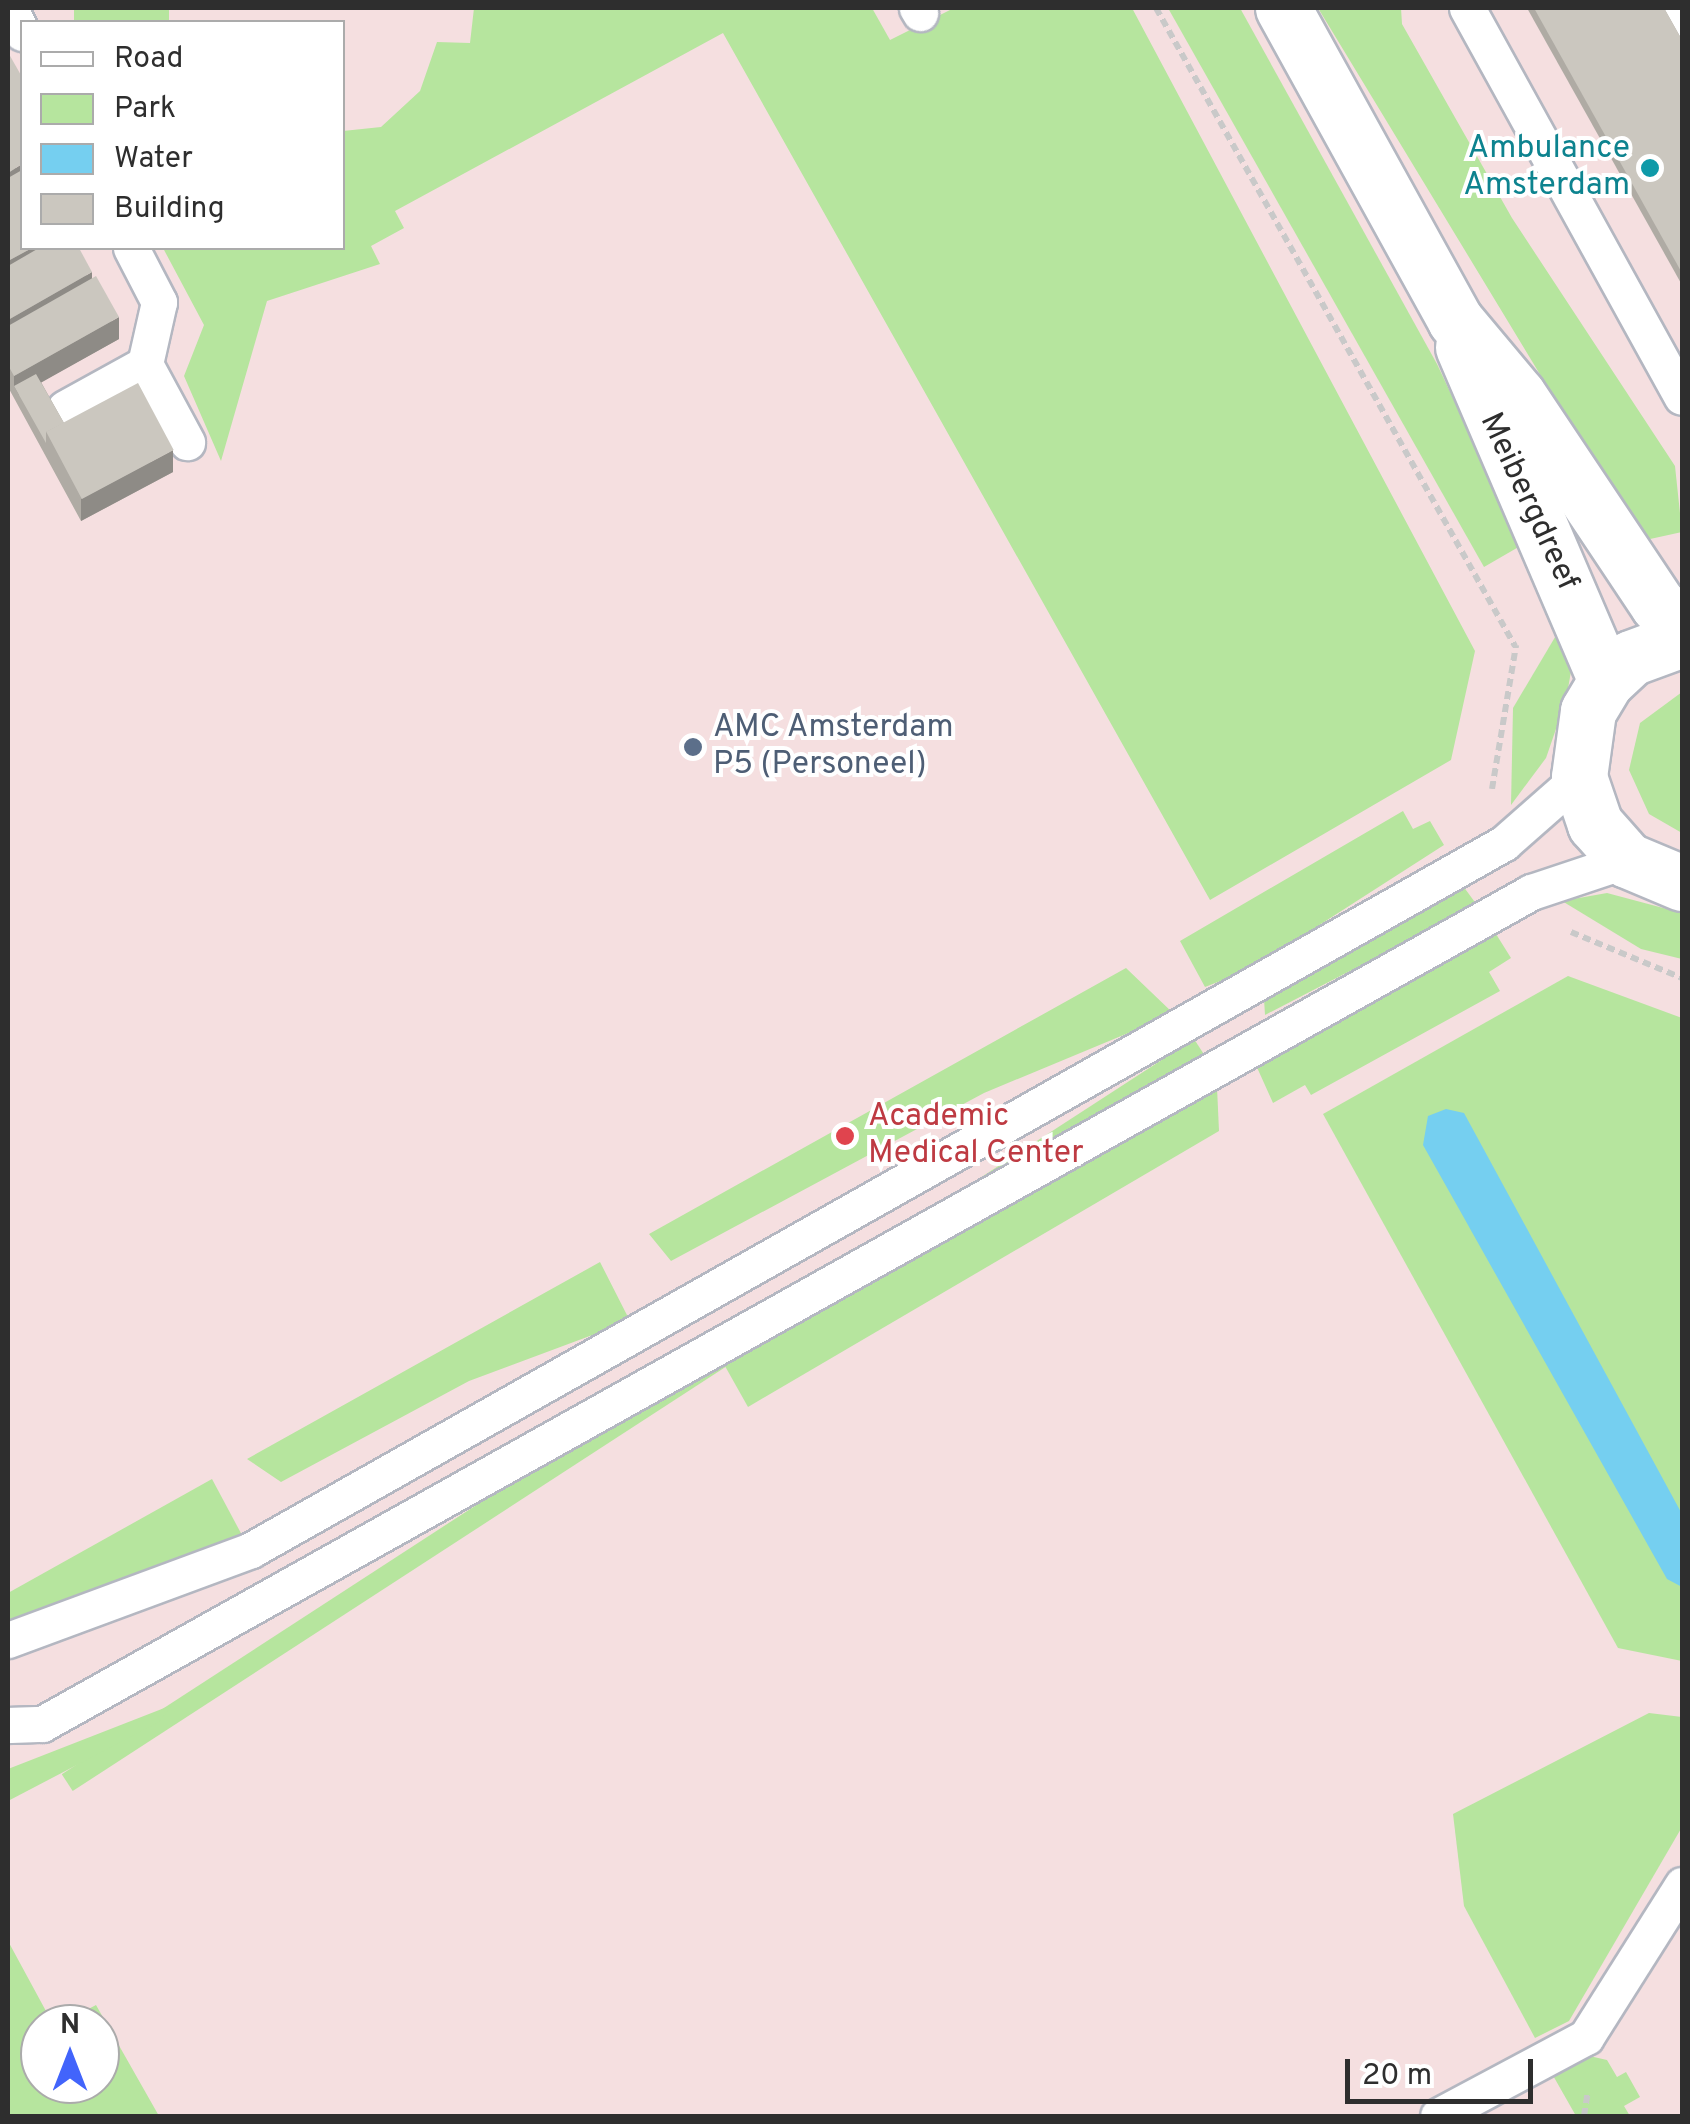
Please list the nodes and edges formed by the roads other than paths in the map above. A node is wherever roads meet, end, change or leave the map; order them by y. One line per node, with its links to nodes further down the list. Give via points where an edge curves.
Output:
1 (1282, 8): 6 (street, Meibergdreef)
2 (1466, 8): 8 (lane)
3 (1674, 8): 4 (lane)
4 (1682, 22)
5 (132, 250): 7 (lane, via 159,302)
6 (1455, 320): 11 (street, Meibergdreef, via 1518,394 1658,605); 13 (street, Meibergdreef, via 1486,416)
7 (145, 364): 9 (lane); 10 (lane)
8 (1682, 397)
9 (65, 408)
10 (187, 442)
11 (1682, 626)
12 (1682, 639): 13 (street, via 1631,658)
13 (1606, 681): 14 (street, via 1588,710)
14 (1578, 778): 15 (street, via 1595,824); 17 (lane, via 1504,844)
15 (1627, 860): 16 (street); 18 (lane, via 1531,892)
16 (1682, 883)
17 (1216, 1006): 18 (lane); 19 (lane, via 250,1550)
18 (1240, 1054): 20 (lane, via 42,1724)
19 (8, 1640)
20 (8, 1726)
21 (1682, 1885): 22 (lane, via 1586,2037)
22 (1438, 2116)

